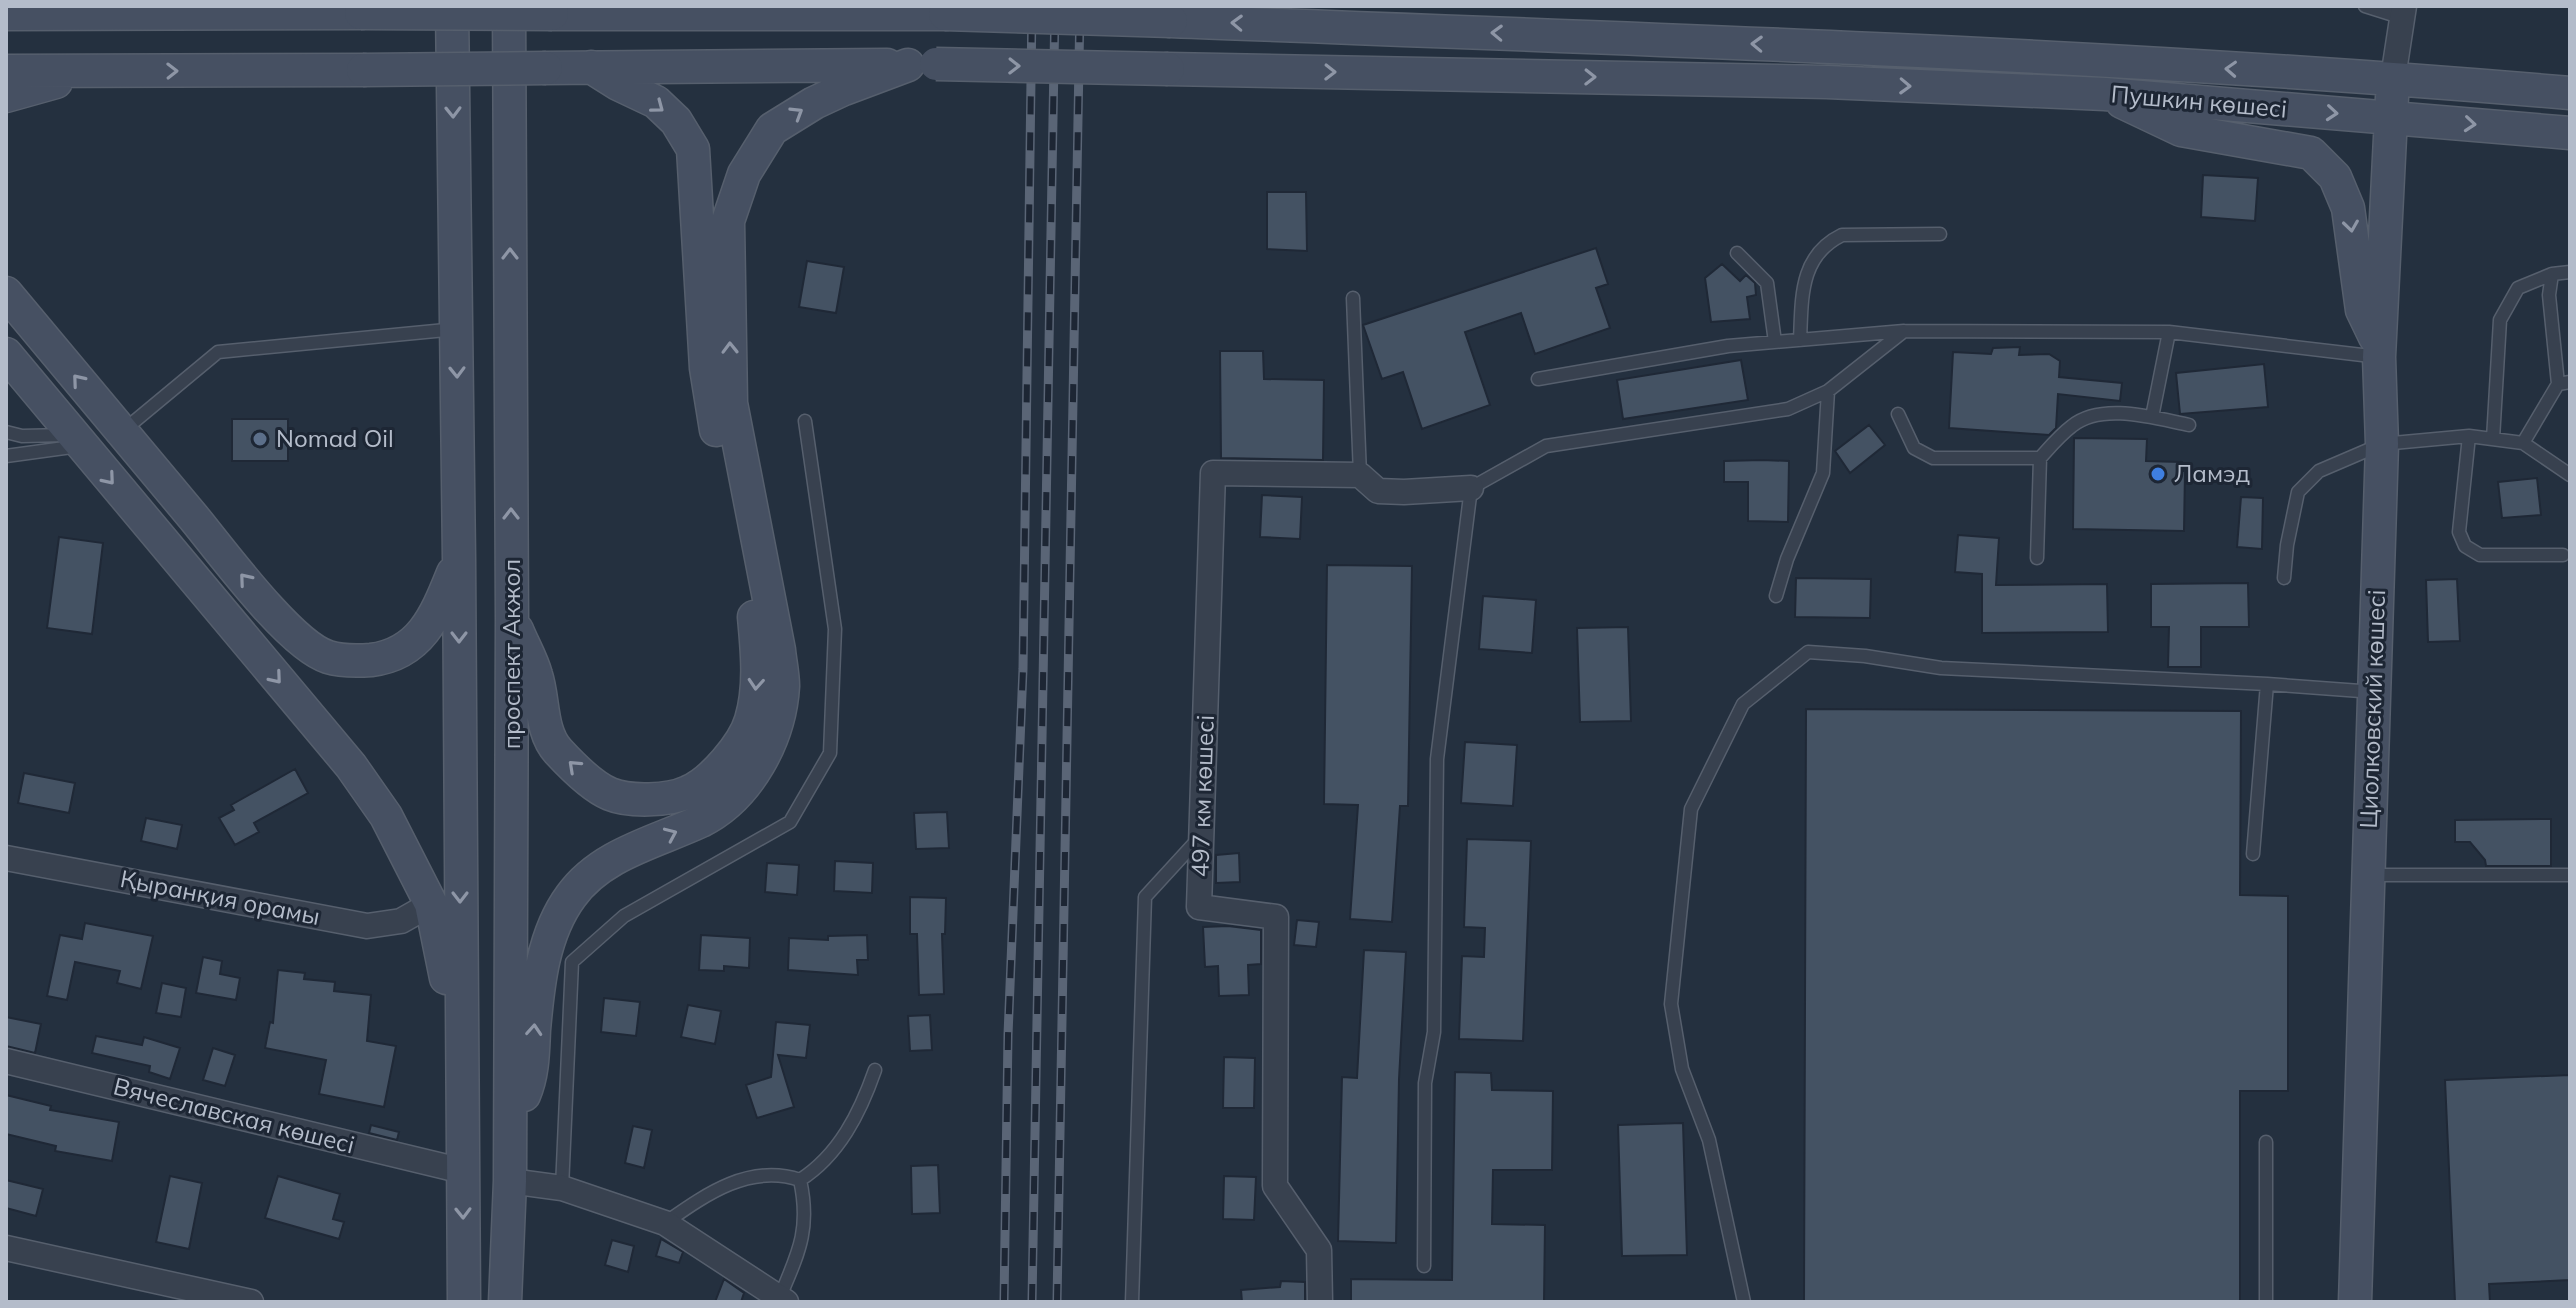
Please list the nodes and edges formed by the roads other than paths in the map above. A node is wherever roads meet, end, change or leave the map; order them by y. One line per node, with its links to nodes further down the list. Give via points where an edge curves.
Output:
1 (452, 6): 25 (main road, one-way to 25)
2 (509, 6): 56 (main road, проспект Акжол, one-way to 2)
3 (2365, 6): 7 (lane)
4 (118, 9): 5 (main road, Пушкин көшесі, bridge, via 552,14); 8 (main road, Пушкин көшесі)
5 (629, 10): 6 (main road, Пушкин көшесі)
6 (928, 12): 13 (main road, Пушкин көшесі, one-way to 6, bridge, via 1835,47)
7 (2404, 12): 13 (street)
8 (6, 14)
9 (922, 65): 10 (main road, Пушкин көшесі); 15 (main road, Пушкин көшесі, one-way to 15, bridge, via 1827,82); 68 (main road, one-way to 9, via 531,1079 538,986 550,933 571,896 604,864 704,819 738,795 776,725 783,685 779,650 731,403 728,221 744,174 772,129 824,98)
10 (591, 67): 12 (main road, Пушкин көшесі, one-way to 10, bridge); 56 (main road, one-way to 56, via 656,102 693,149 709,396 752,598 758,656 751,720 722,766 689,792 651,800 610,794 555,747 536,675)
11 (6, 71): 12 (main road)
12 (94, 72): 16 (main road)
13 (2393, 78): 14 (main road, Пушкин көшесі); 17 (main road, Циолковский көшесі)
14 (2570, 93)
15 (2105, 94): 17 (main road, Пушкин көшесі, one-way to 17); 30 (main road, one-way to 30, via 2181,130 2311,153 2335,177 2348,208 2362,310)
16 (6, 96)
17 (2392, 116): 18 (main road, Пушкин көшесі, one-way to 18); 30 (main road, Циолковский көшесі)
18 (2570, 133)
19 (1940, 234): 28 (lane, via 1842,235 1828,242 1810,263 1802,287)
20 (1737, 253): 29 (lane, via 1767,283)
21 (2570, 272): 22 (lane)
22 (2552, 274): 33 (lane, via 2549,295); 42 (lane, via 2518,288 2500,320)
23 (6, 293): 40 (main road, one-way to 23)
24 (1353, 298): 48 (lane)
25 (456, 329): 40 (lane, via 218,352); 53 (main road, one-way to 53)
26 (1904, 331): 27 (lane); 28 (lane); 34 (lane)
27 (2169, 332): 30 (lane); 36 (lane)
28 (1800, 340): 29 (lane)
29 (1775, 342): 32 (lane)
30 (2380, 352): 45 (main road, Циолковский көшесі)
31 (6, 354): 43 (main road)
32 (1538, 379)
33 (2564, 383): 44 (lane)
34 (1828, 391): 50 (lane, via 1788,409 1546,446); 55 (lane, via 1823,473)
35 (1898, 414): 47 (lane, via 1914,448 1933,458)
36 (2152, 417): 38 (lane); 47 (lane, via 2106,413 2074,424)
37 (805, 421): 73 (lane, via 835,629 830,753 790,822 624,916 572,962)
38 (2189, 425)
39 (6, 432): 43 (lane)
40 (122, 432): 53 (main road, one-way to 40, via 438,610 420,636 391,657 328,657 299,641)
41 (2469, 436): 42 (lane); 45 (lane); 51 (lane, via 2459,532 2465,546 2480,555)
42 (2493, 439): 44 (lane)
43 (77, 440): 46 (lane); 64 (main road, one-way to 64, via 351,766 386,816)
44 (2523, 443): 49 (lane)
45 (2382, 444): 54 (lane, via 2319,471 2298,492); 58 (main road, Циолковский көшесі)
46 (6, 456)
47 (2040, 458): 52 (lane)
48 (1360, 475): 50 (street, 497 км көшесі, via 1378,491); 59 (street, 497 км көшесі, via 1213,473)
49 (2570, 475)
50 (1471, 488): 76 (lane, via 1437,759)
51 (2563, 555)
52 (2037, 558)
53 (459, 559): 65 (main road, one-way to 65)
54 (2284, 578)
55 (1776, 596)
56 (512, 620): 68 (main road, проспект Акжол)
57 (2267, 684): 58 (lane); 60 (lane); 83 (lane, via 1941,668 1808,652 1743,704 1691,809 1671,1004 1682,1069 1709,1140)
58 (2374, 692): 62 (main road, Циолковский көшесі)
59 (1202, 834): 81 (lane, via 1145,897); 82 (street, 497 км көшесі, via 1199,907 1276,917 1275,1186 1319,1250)
60 (2253, 854)
61 (6, 858): 64 (street, Қыранқия орамы, via 367,926 401,921)
62 (2368, 875): 63 (lane); 85 (main road, Циолковский көшесі)
63 (2570, 875)
64 (431, 904): 65 (main road)
65 (461, 1053): 70 (main road)
66 (6, 1061): 70 (street, Вячеславская көшесі)
67 (875, 1070): 71 (lane, via 864,1102 838,1144)
68 (510, 1132): 72 (main road, проспект Акжол)
69 (2266, 1142): 84 (lane)
70 (463, 1171): 79 (main road, one-way to 79)
71 (800, 1180): 74 (lane, via 782,1174 738,1180); 77 (lane, via 803,1235)
72 (510, 1181): 73 (street); 80 (main road, проспект Акжол)
73 (562, 1188): 74 (street)
74 (665, 1223): 77 (street)
75 (6, 1248): 78 (street)
76 (1424, 1266)
77 (781, 1301)
78 (251, 1302)
79 (464, 1302)
80 (505, 1302)
81 (1132, 1302)
82 (1320, 1302)
83 (1744, 1302)
84 (2266, 1302)
85 (2355, 1302)

